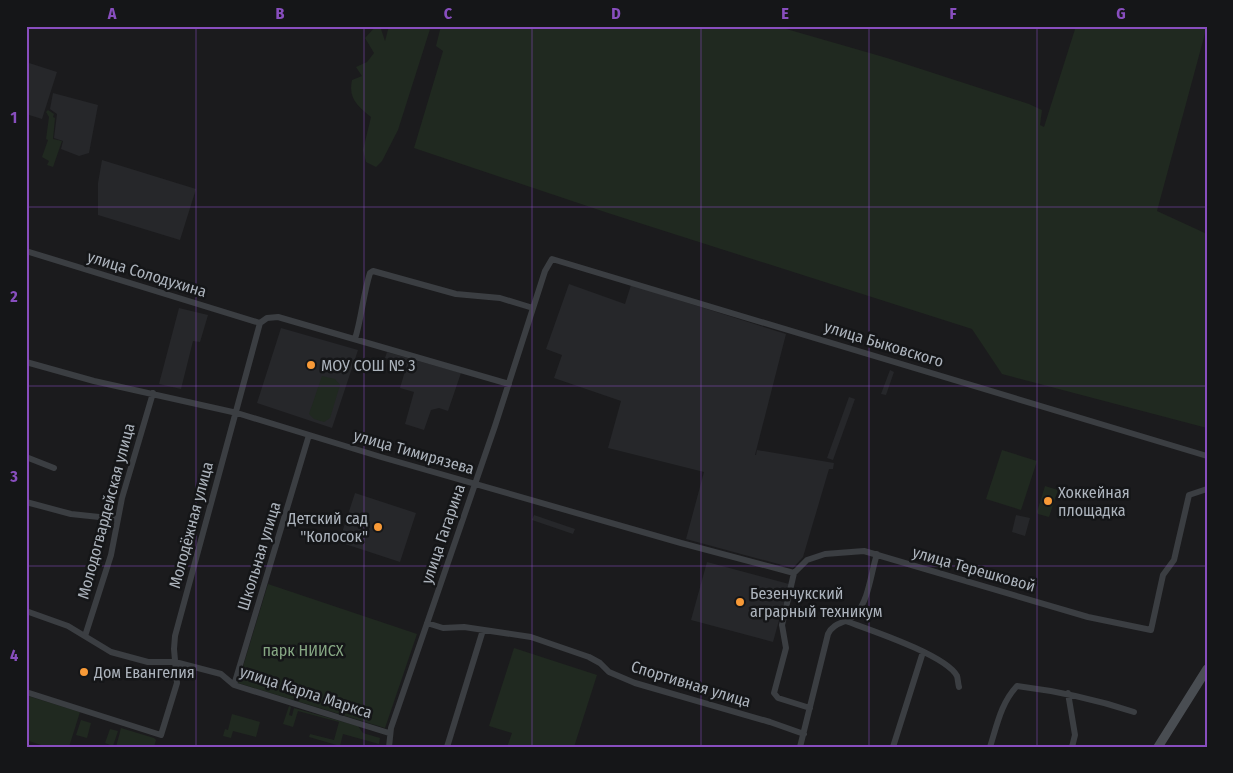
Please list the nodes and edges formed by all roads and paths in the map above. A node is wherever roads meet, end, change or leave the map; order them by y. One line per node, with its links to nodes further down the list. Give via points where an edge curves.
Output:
1 (26, 251): 4 (street, улица Солодухина)
2 (552, 259): 3 (street, улица Гагарина); 11 (street, улица Быковского)
3 (533, 308): 5 (street, via 500,298 456,294 372,271 362,296 362,313); 7 (street, улица Гагарина)
4 (260, 323): 5 (street, via 267,318 278,317); 9 (street, Молодёжная улица)
5 (355, 338): 7 (street)
6 (26, 362): 8 (street, улица Тимирязева)
7 (508, 384): 14 (street, улица Гагарина)
8 (153, 393): 9 (street, улица Тимирязева); 17 (street, Молодогвардейская улица)
9 (237, 413): 10 (street, улица Тимирязева); 26 (street, Молодёжная улица, via 175,636)
10 (309, 435): 14 (street, улица Тимирязева); 28 (street, Школьная улица)
11 (1207, 456)
12 (26, 457): 13 (street)
13 (54, 468)
14 (475, 484): 19 (street, улица Тимирязева); 22 (street, улица Гагарина)
15 (1207, 489): 18 (street, улица Терешковой, via 1189,495 1174,560 1163,575 1151,630 1088,617)
16 (26, 502): 17 (street, via 71,514)
17 (118, 519): 24 (street, Молодогвардейская улица, via 111,555)
18 (876, 554): 19 (street, улица Терешковой, via 854,550 825,554 807,560); 21 (street, via 861,606 854,617)
19 (794, 572): 32 (street, via 782,628 786,648 774,692 778,698)
20 (26, 611): 24 (street, улица Карла Маркса, via 60,622)
21 (846, 621): 25 (street); 32 (street, via 836,624 828,634)
22 (427, 623): 23 (street, Спортивная улица, via 443,628); 34 (street, улица Гагарина)
23 (483, 630): 35 (street, Спортивная улица, via 531,637 589,657 600,662 609,672 635,683); 37 (street)
24 (85, 636): 26 (street, улица Карла Маркса, via 103,649 118,654 148,662)
25 (922, 652): 29 (street, via 945,664 957,676); 39 (street)
26 (174, 662): 28 (street, улица Карла Маркса, via 221,674); 30 (street, Молодёжная улица, via 177,683 161,735)
27 (1207, 668): 42 (street)
28 (234, 685): 34 (street, улица Карла Маркса)
29 (959, 687)
30 (26, 692)
31 (1068, 694): 33 (street); 40 (street, via 1017,686 1002,707); 41 (street, via 1075,735)
32 (810, 708): 35 (street)
33 (1134, 712)
34 (389, 733): 36 (street, улица Карла Маркса)
35 (804, 734): 38 (street)
36 (389, 747)
37 (447, 747)
38 (800, 747)
39 (893, 747)
40 (990, 747)
41 (1072, 747)
42 (1158, 747)

